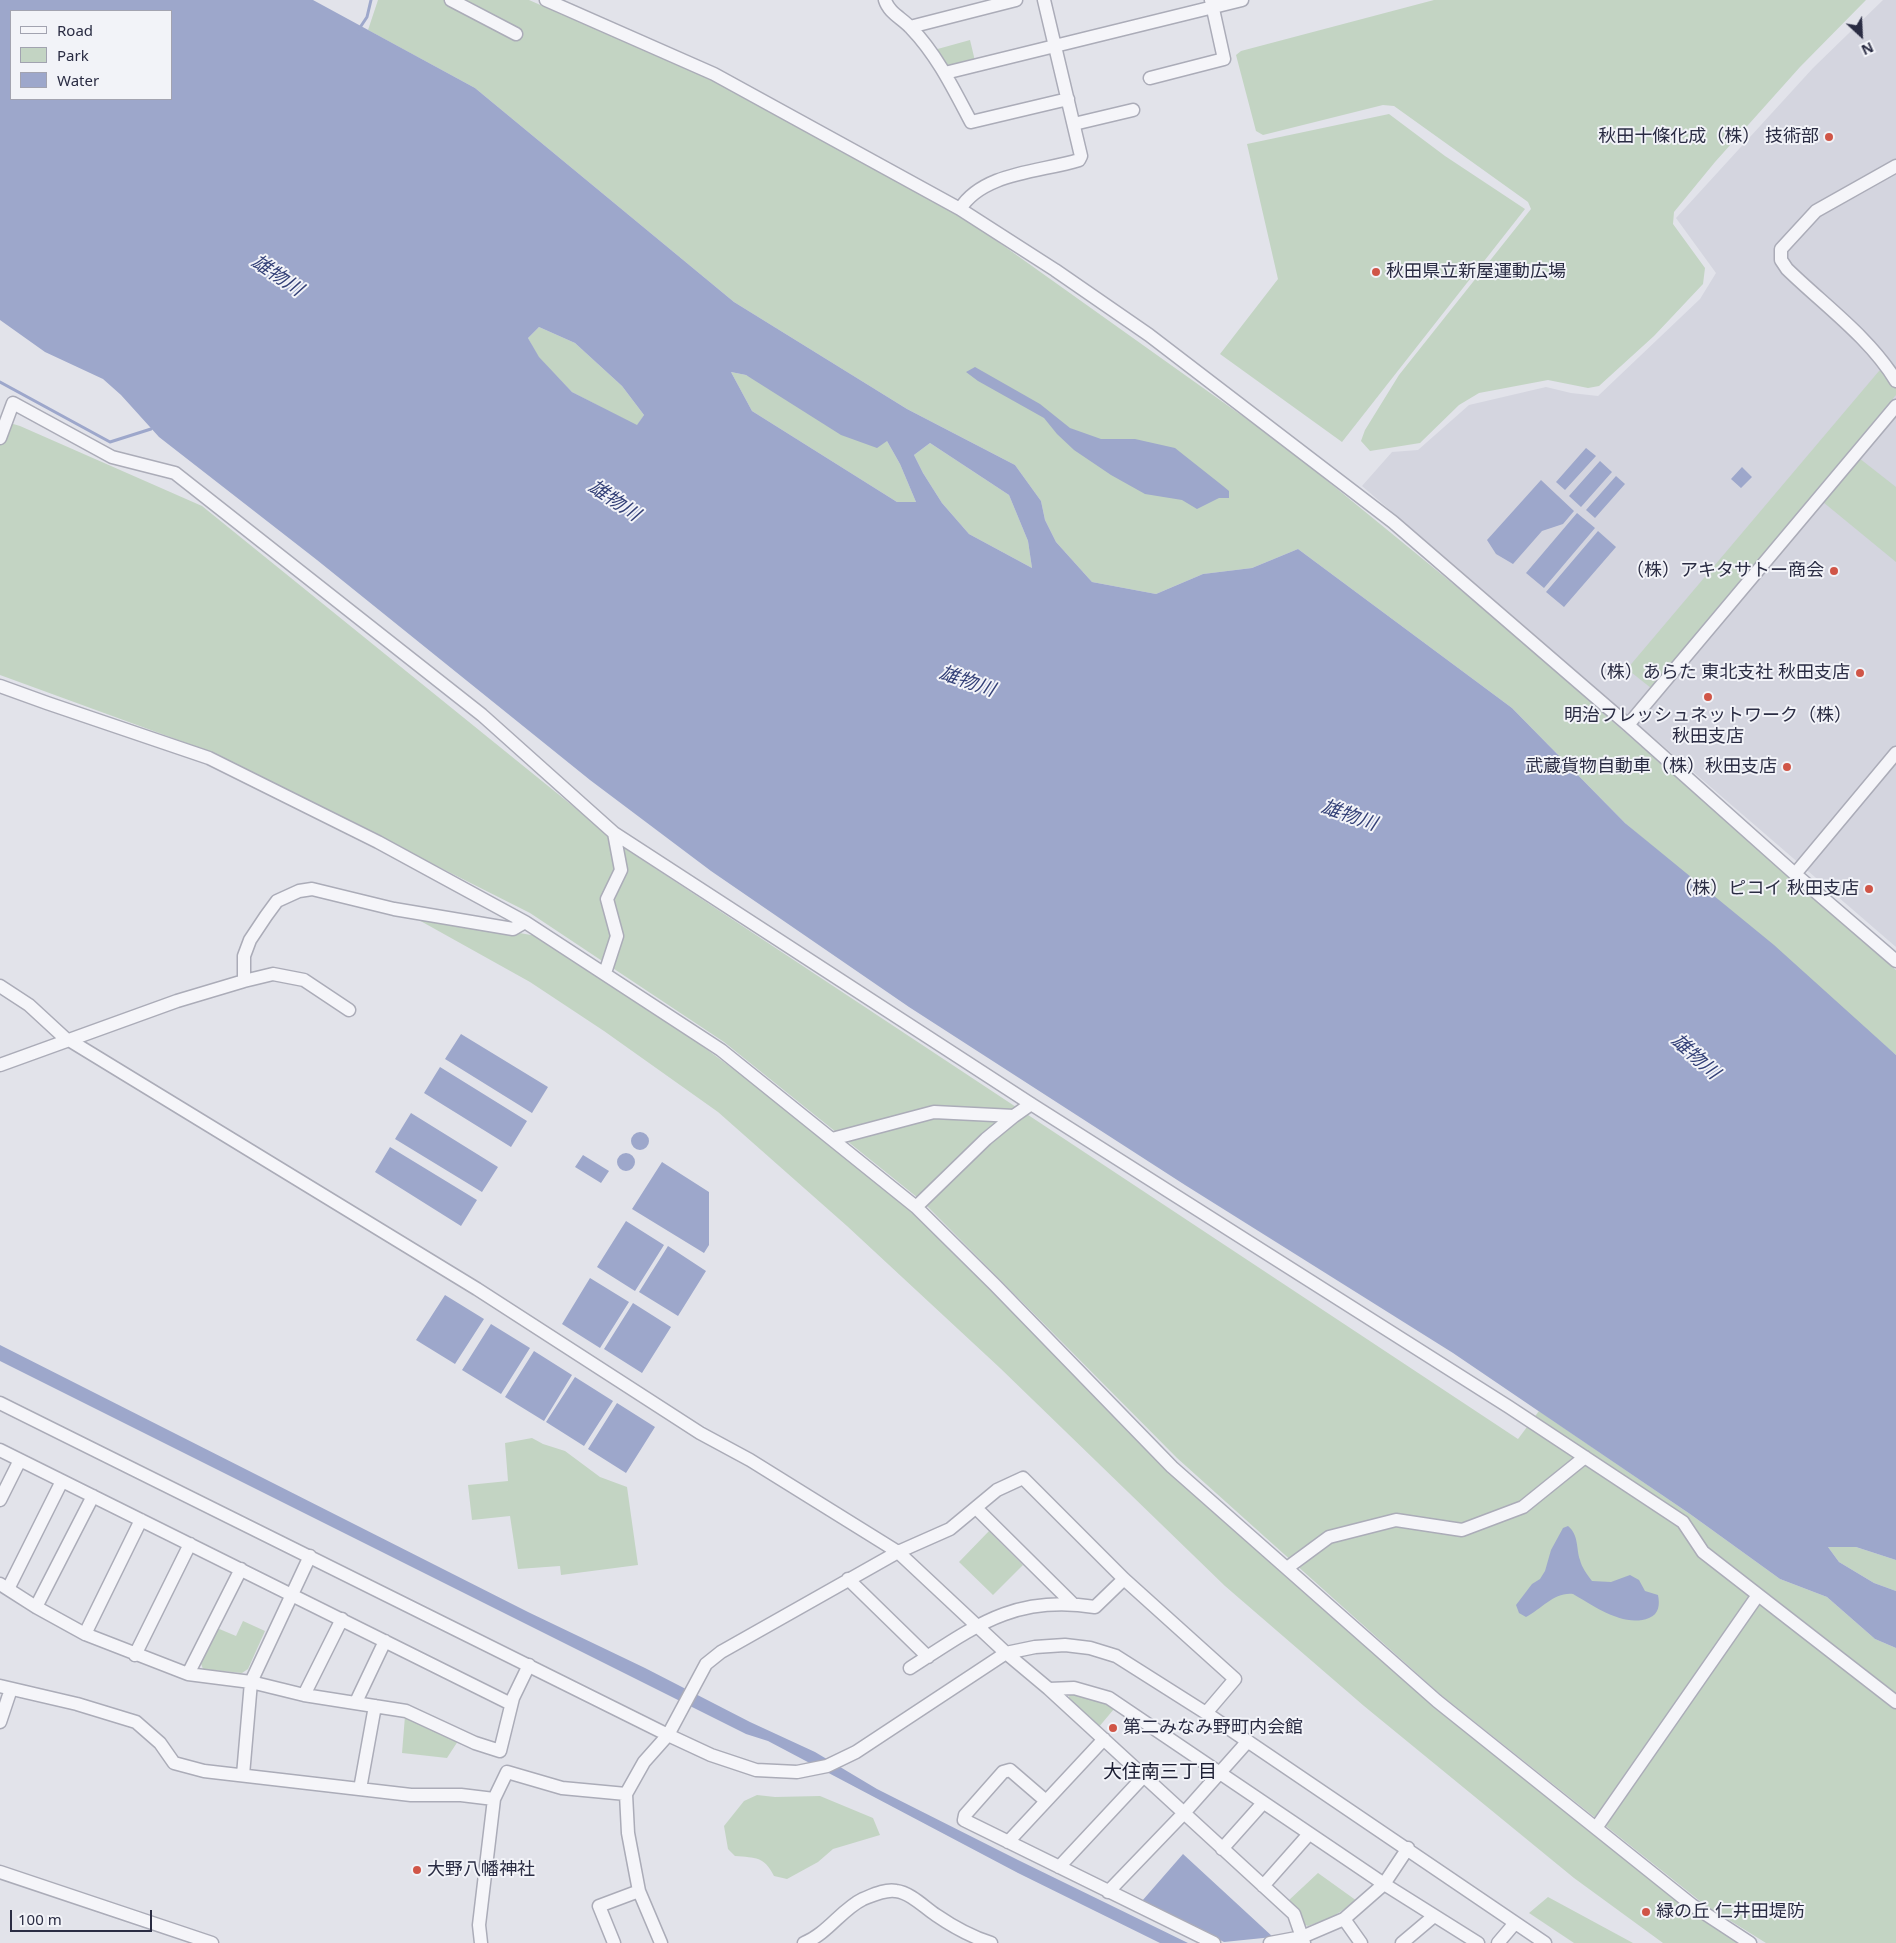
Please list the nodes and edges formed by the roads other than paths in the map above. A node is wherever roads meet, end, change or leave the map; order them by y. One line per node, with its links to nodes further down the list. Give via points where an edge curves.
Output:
1 (451, 0): 9 (street)
2 (546, 0): 17 (street, via 714,74)
3 (885, 0): 8 (street, via 887,8)
4 (1016, 0): 8 (street)
5 (1044, 0): 10 (street)
6 (1242, 0): 7 (street)
7 (1212, 4): 10 (street); 12 (street, via 1224,59)
8 (910, 27): 11 (street)
9 (516, 34)
10 (1056, 47): 11 (street); 13 (street)
11 (945, 73): 13 (street, via 972,122)
12 (1150, 78)
13 (1068, 99): 15 (street)
14 (1133, 110): 15 (street)
15 (1074, 124): 17 (street, via 1081,152 1079,160 994,181 967,198)
16 (1896, 166): 18 (street, via 1816,211 1781,249 1781,260 1887,367)
17 (960, 209): 22 (street, via 1149,335 1386,516)
18 (1896, 381)
19 (1896, 406): 22 (street)
20 (0, 438): 24 (street, via 13,403 112,457 174,473 482,715)
21 (0, 686): 26 (street, via 209,758 378,842)
22 (1628, 724): 25 (street)
23 (1896, 753): 25 (street)
24 (614, 833): 28 (street, via 620,870 607,899 617,936); 34 (street)
25 (1795, 874): 27 (street)
26 (525, 922): 28 (street); 29 (street, via 512,929 394,909 312,890 299,891 278,900 250,940 244,956)
27 (1896, 961)
28 (606, 974): 36 (street, via 721,1050)
29 (244, 981): 31 (street, via 273,974 304,980); 32 (street)
30 (0, 986): 32 (street, via 29,1005)
31 (349, 1010)
32 (68, 1040): 33 (street); 48 (street, via 462,1279 700,1433 750,1460)
33 (0, 1066)
34 (1031, 1104): 35 (street); 40 (street)
35 (1014, 1116): 36 (street, via 934,1112); 37 (street)
36 (832, 1140): 37 (street)
37 (916, 1207): 50 (street, via 1172,1467)
38 (0, 1403): 49 (street)
39 (0, 1450): 41 (street)
40 (1585, 1457): 50 (street, via 1524,1507 1462,1530 1396,1520 1329,1537); 56 (street, via 1683,1522 1703,1552)
41 (20, 1460): 42 (street); 44 (street)
42 (62, 1481): 43 (street); 54 (street)
43 (93, 1496): 46 (street); 58 (street)
44 (0, 1500)
45 (976, 1508): 48 (street, via 950,1529); 53 (street, via 997,1490 1023,1478); 57 (street)
46 (141, 1520): 47 (street); 61 (street)
47 (190, 1544): 51 (street); 64 (street)
48 (898, 1552): 52 (street); 60 (street)
49 (310, 1556): 55 (street); 66 (street)
50 (1287, 1568): 91 (street, via 1437,1701)
51 (241, 1569): 55 (street); 68 (street)
52 (848, 1579): 65 (street); 79 (street, via 721,1652 706,1664)
53 (1124, 1579): 57 (street, via 1095,1607); 77 (street, via 1235,1678)
54 (4, 1586): 58 (street)
55 (292, 1594): 59 (street); 69 (street)
56 (1758, 1595): 74 (street); 91 (street)
57 (1072, 1603): 60 (street, via 1024,1607)
58 (36, 1607): 61 (street)
59 (342, 1619): 62 (street); 72 (street)
60 (977, 1626): 63 (street); 65 (street)
61 (85, 1634): 64 (street)
62 (385, 1641): 73 (street); 75 (street)
63 (1006, 1653): 71 (street); 77 (street, via 1064,1645 1090,1648 1116,1656); 79 (street, via 856,1752 827,1766 797,1772 756,1770 711,1755)
64 (135, 1655): 68 (street)
65 (928, 1657): 67 (street)
66 (529, 1665): 75 (street); 79 (street)
67 (910, 1668)
68 (188, 1674): 69 (street)
69 (251, 1682): 72 (street); 83 (street)
70 (5, 1688): 78 (street); 83 (street, via 77,1704 136,1722 160,1743 174,1763 204,1772)
71 (1049, 1689): 80 (street); 82 (street, via 1074,1688 1109,1698)
72 (304, 1695): 73 (street)
73 (356, 1702): 76 (street)
74 (1896, 1702)
75 (511, 1704): 76 (street, via 500,1751 406,1711)
76 (375, 1706): 85 (street)
77 (1206, 1713): 81 (street)
78 (0, 1722)
79 (668, 1735): 86 (street, via 644,1762)
80 (1104, 1739): 84 (street); 88 (street)
81 (1248, 1741): 82 (street); 94 (street)
82 (1218, 1773): 89 (street); 90 (street)
83 (243, 1776): 85 (street)
84 (1144, 1776): 90 (street); 96 (street)
85 (360, 1789): 87 (street)
86 (626, 1794): 87 (street, via 562,1788 507,1772); 100 (street, via 628,1833)
87 (494, 1799): 107 (street, via 479,1925)
88 (1046, 1801): 93 (street); 93 (street, via 1010,1770 1003,1772 964,1820)
89 (1262, 1803): 92 (street); 95 (street)
90 (1184, 1813): 95 (street); 101 (street)
91 (1596, 1828): 119 (street, via 1692,1905)
92 (1309, 1834): 98 (street); 99 (street)
93 (1008, 1842): 96 (street)
94 (1408, 1848): 98 (street); 104 (street)
95 (1222, 1849): 99 (street)
96 (1059, 1867): 101 (street)
97 (0, 1872): 106 (street)
98 (1384, 1884): 102 (street); 103 (street)
99 (1263, 1886): 105 (street, via 1294,1914)
100 (639, 1891): 108 (street, via 599,1906); 109 (street)
101 (1108, 1892): 112 (street)
102 (1434, 1916): 115 (street); 116 (street)
103 (1344, 1919): 105 (street); 114 (street)
104 (1515, 1923): 117 (street); 118 (street)
105 (1303, 1940): 113 (street)
106 (212, 1943)
107 (481, 1943)
108 (614, 1943)
109 (661, 1943)
110 (804, 1943): 111 (street, via 861,1900 883,1891 908,1895 937,1916)
111 (990, 1943)
112 (1214, 1943)
113 (1270, 1943)
114 (1361, 1943)
115 (1402, 1943)
116 (1478, 1943)
117 (1498, 1943)
118 (1545, 1943)
119 (1750, 1943)

